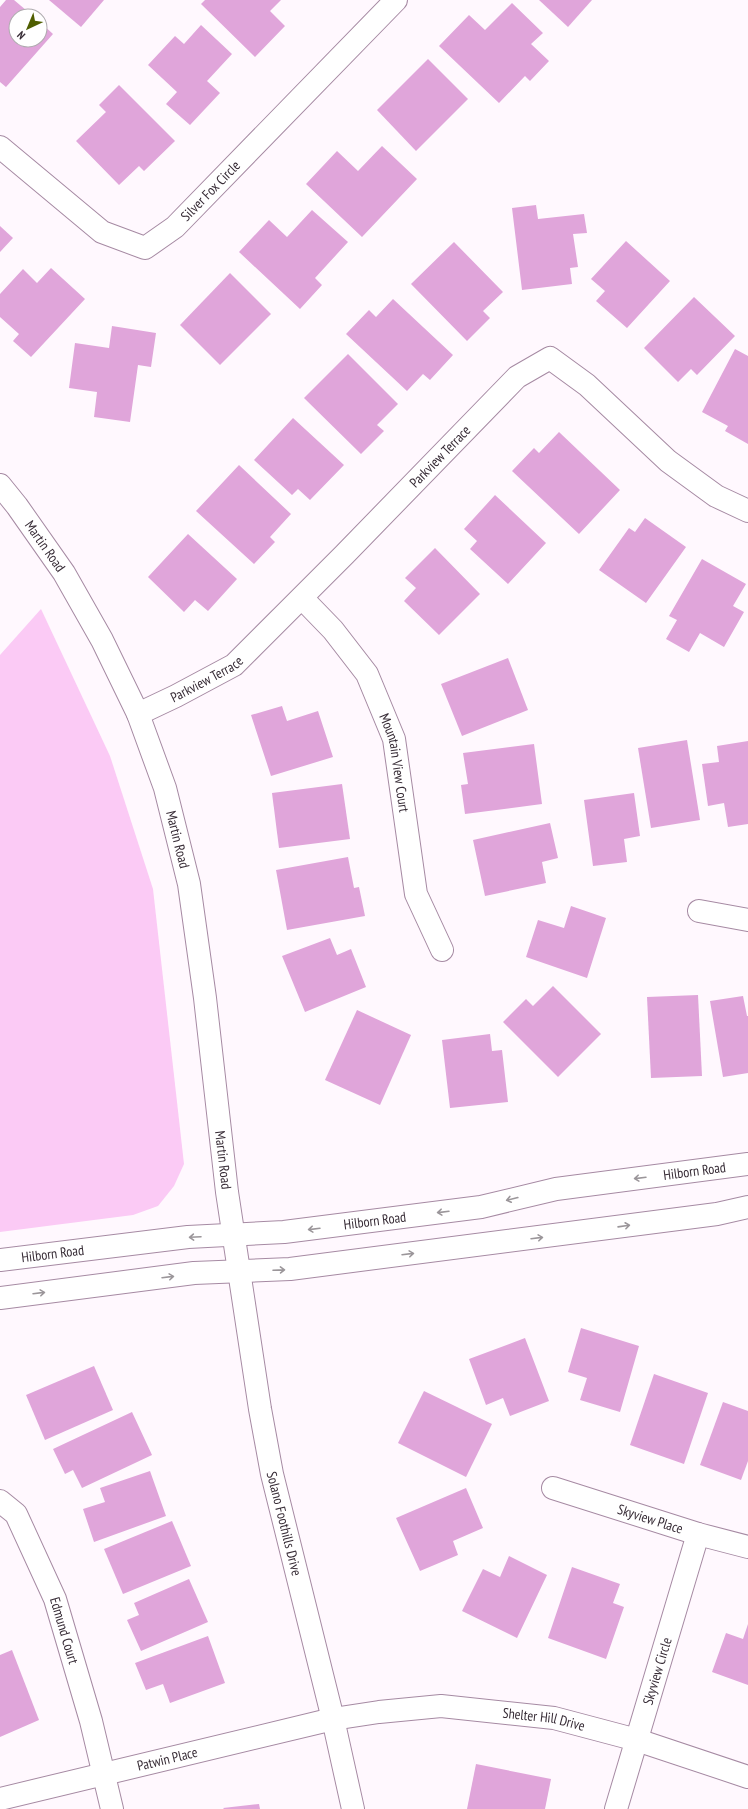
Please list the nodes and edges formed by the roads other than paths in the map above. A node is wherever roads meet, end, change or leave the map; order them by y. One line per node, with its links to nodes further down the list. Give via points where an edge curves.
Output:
1 (396, 0): 2 (street, Silver Fox Circle, via 175,227 145,248 102,232)
2 (0, 147)
3 (0, 485): 6 (street, Martin Road, via 64,573 102,640)
4 (748, 511): 5 (street, Parkview Terrace, via 716,496 668,461 587,385 550,358 517,377)
5 (302, 598): 6 (street, Parkview Terrace, via 234,665); 9 (street, Mountain View Court, via 333,630 367,674 394,739 416,894)
6 (138, 714): 12 (street, Martin Road, via 165,788 189,884)
7 (699, 911): 8 (street)
8 (748, 920)
9 (442, 950)
10 (748, 1164): 12 (street, Hilborn Road, one-way to 12, via 556,1189 482,1207 284,1232)
11 (748, 1207): 14 (street, one-way to 11, via 290,1269 717,1214)
12 (234, 1235): 13 (street, Hilborn Road, one-way to 13, via 188,1237); 14 (street, Solano Foothills Drive)
13 (0, 1260)
14 (240, 1272): 15 (street, one-way to 14, via 194,1273); 20 (street, Solano Foothills Drive, via 272,1474)
15 (0, 1298)
16 (553, 1488): 18 (street, Skyview Place)
17 (0, 1501): 22 (street, Edmund Court, via 16,1514 55,1598)
18 (698, 1534): 19 (street, Skyview Place); 21 (street, Skyview Circle)
19 (748, 1547)
20 (334, 1719): 21 (street, Shelter Hill Drive, via 441,1706 554,1718); 22 (street, Patwin Place); 26 (street, Solano Foothills Drive)
21 (637, 1740): 23 (street, Shelter Hill Drive); 27 (street, Skyview Circle)
22 (105, 1773): 24 (street, Patwin Place); 25 (street, Edmund Court)
23 (748, 1777)
24 (0, 1799)
25 (112, 1809)
26 (353, 1809)
27 (616, 1809)

